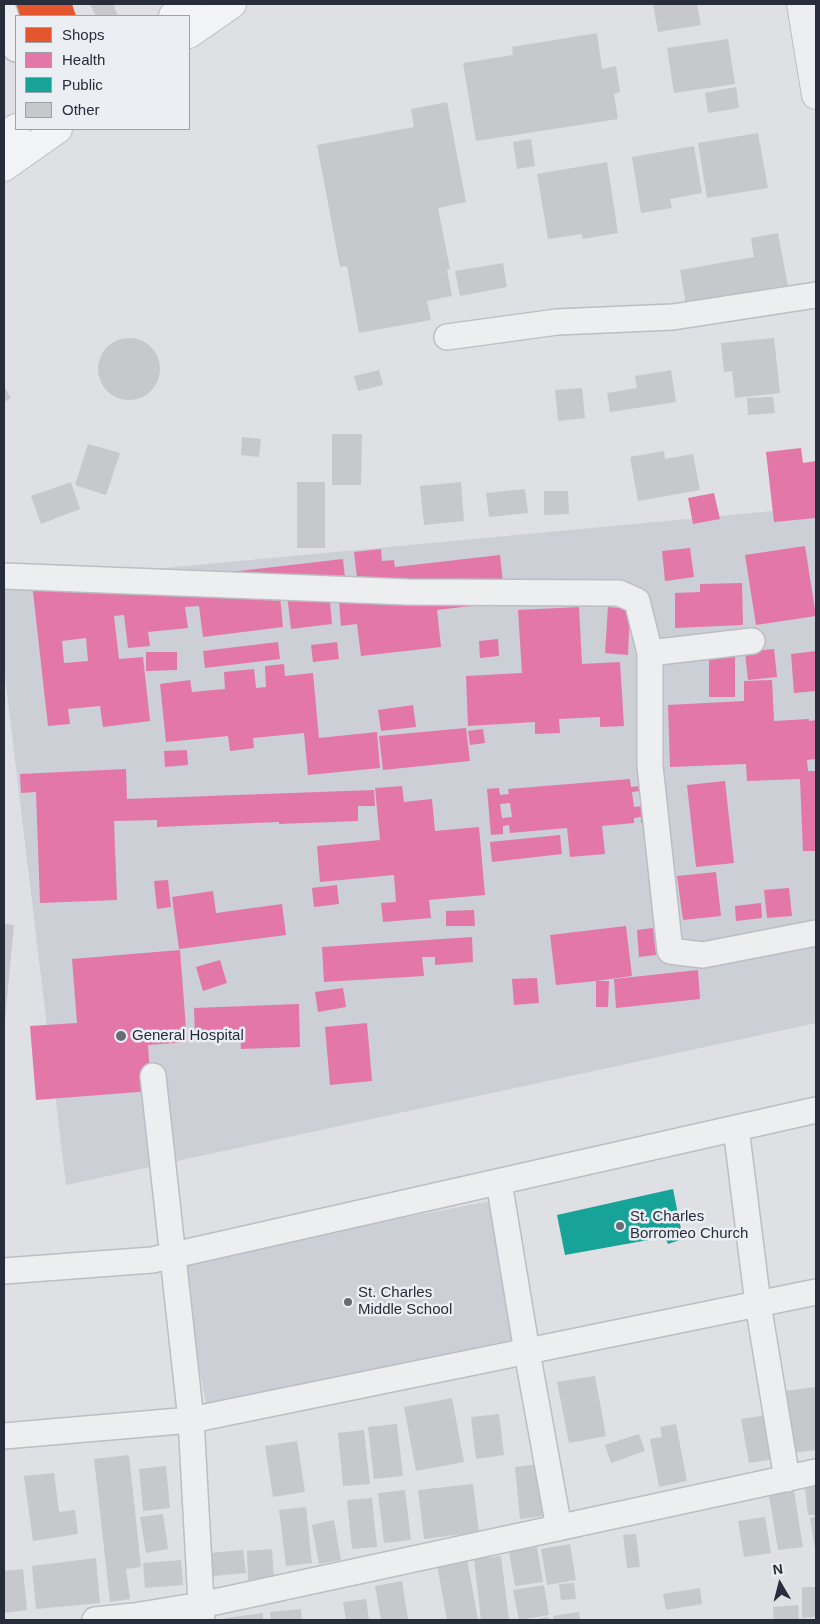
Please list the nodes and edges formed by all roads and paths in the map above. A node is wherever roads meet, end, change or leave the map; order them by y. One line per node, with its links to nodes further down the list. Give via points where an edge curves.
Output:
1 (191, 4): 5 (main road)
2 (232, 4): 6 (main road)
3 (801, 4): 8 (street)
4 (4, 11): 7 (street)
5 (174, 15)
6 (190, 33)
7 (15, 46)
8 (816, 95)
9 (15, 129): 11 (main road)
10 (57, 130): 12 (main road)
11 (4, 137)
12 (4, 167)
13 (816, 295): 14 (street, via 673,318 557,322)
14 (447, 337)
15 (4, 576): 17 (street, via 408,592 620,593 637,600)
16 (752, 641): 17 (street)
17 (650, 653): 18 (street, via 650,766 670,951 703,955)
18 (816, 933)
19 (153, 1076): 23 (street)
20 (816, 1110): 21 (street)
21 (736, 1128): 22 (street); 26 (street)
22 (499, 1182): 23 (street); 27 (street)
23 (174, 1255): 24 (street, via 152,1260); 28 (street)
24 (4, 1271)
25 (816, 1292): 26 (street)
26 (758, 1304): 27 (street); 31 (street)
27 (527, 1352): 28 (street); 32 (street)
28 (191, 1420): 29 (street); 33 (street)
29 (4, 1436)
30 (816, 1472): 31 (street)
31 (787, 1479): 32 (street)
32 (559, 1528): 33 (street)
33 (202, 1612): 34 (street)
34 (96, 1620)

